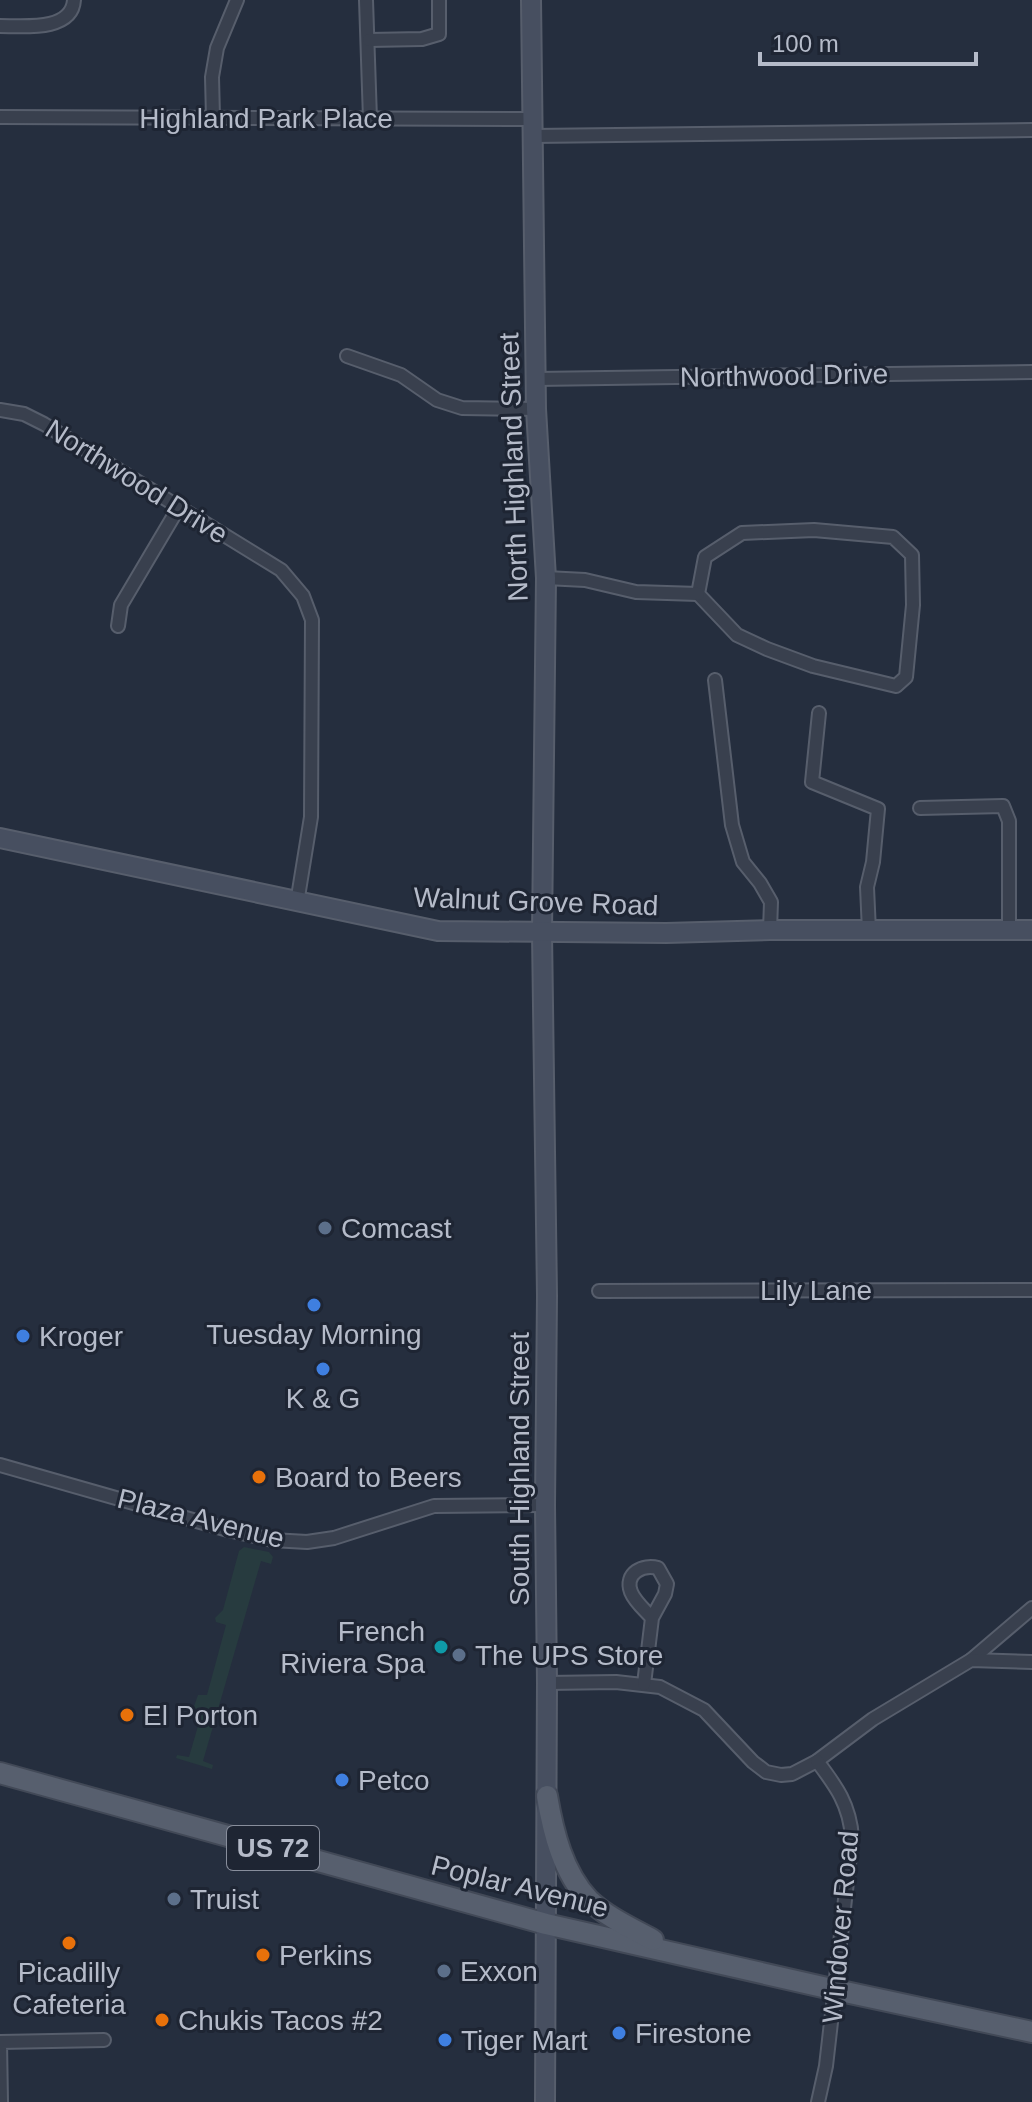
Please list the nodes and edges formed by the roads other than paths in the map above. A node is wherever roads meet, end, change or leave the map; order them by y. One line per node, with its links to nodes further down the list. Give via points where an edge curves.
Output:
1 (237, 0): 9 (street, via 217,48)
2 (366, 0): 7 (street)
3 (439, 0): 7 (street, via 439,34)
4 (531, 0): 11 (main road, North Highland Street)
5 (74, 3): 6 (street, via 61,19 46,25)
6 (0, 26)
7 (369, 40): 10 (street)
8 (0, 117): 9 (street, Highland Park Place)
9 (213, 117): 10 (street, Highland Park Place)
10 (370, 119): 11 (street, Highland Park Place)
11 (533, 127): 12 (street, Highland Park Place); 15 (main road, North Highland Street)
12 (1032, 130)
13 (347, 356): 16 (street, via 401,375 437,400 462,408)
14 (1032, 372): 15 (street, Northwood Drive)
15 (536, 379): 16 (main road, North Highland Street)
16 (536, 409): 19 (main road, North Highland Street)
17 (0, 410): 18 (street, Northwood Drive, via 44,424)
18 (179, 507): 21 (street, via 121,605); 26 (street, Northwood Drive, via 281,570 303,596 312,620 311,817)
19 (546, 578): 20 (street, via 585,580 636,592); 31 (main road, North Highland Street)
20 (698, 594): 20 (street, via 737,635 767,649 896,686 906,677 912,555 893,537 814,530 742,533 705,557)
21 (118, 626)
22 (715, 680): 27 (street, via 732,825 743,862 771,902)
23 (819, 713): 30 (street, via 812,782 878,809 867,887)
24 (920, 808): 28 (street, via 1003,806 1009,821)
25 (0, 838): 26 (main road, Walnut Grove Road)
26 (297, 903): 31 (main road, Walnut Grove Road, via 438,931)
27 (770, 930): 30 (main road, Walnut Grove Road); 31 (main road, Walnut Grove Road)
28 (1009, 930): 29 (main road, Walnut Grove Road); 30 (main road, Walnut Grove Road)
29 (1032, 930)
30 (869, 931)
31 (542, 933): 35 (main road, South Highland Street)
32 (1032, 1290): 33 (street, Lily Lane)
33 (599, 1291)
34 (0, 1465): 35 (street, Plaza Avenue, via 272,1540 334,1538 434,1506)
35 (545, 1505): 40 (main road, South Highland Street)
36 (1032, 1608): 38 (street)
37 (652, 1618): 41 (street)
38 (971, 1660): 39 (street); 42 (street, via 885,1711)
39 (1032, 1662)
40 (547, 1683): 41 (street); 44 (main road, South Highland Street)
41 (644, 1684): 42 (street, via 704,1710 766,1772 792,1774)
42 (817, 1761): 47 (street, Windover Road, via 841,1794 851,1824)
43 (0, 1773): 45 (main road, Poplar Avenue / US 72)
44 (547, 1796): 45 (main road, South Highland Street); 46 (main road, via 563,1857 589,1899)
45 (546, 1924): 46 (main road, Poplar Avenue / US 72); 51 (main road, South Highland Street)
46 (674, 1952): 47 (main road, Poplar Avenue / US 72)
47 (836, 1990): 48 (main road, Poplar Avenue / US 72); 52 (street, Windover Road)
48 (1032, 2032)
49 (104, 2040): 50 (street, via 0,2042)
50 (1, 2102)
51 (545, 2102)
52 (818, 2102)

